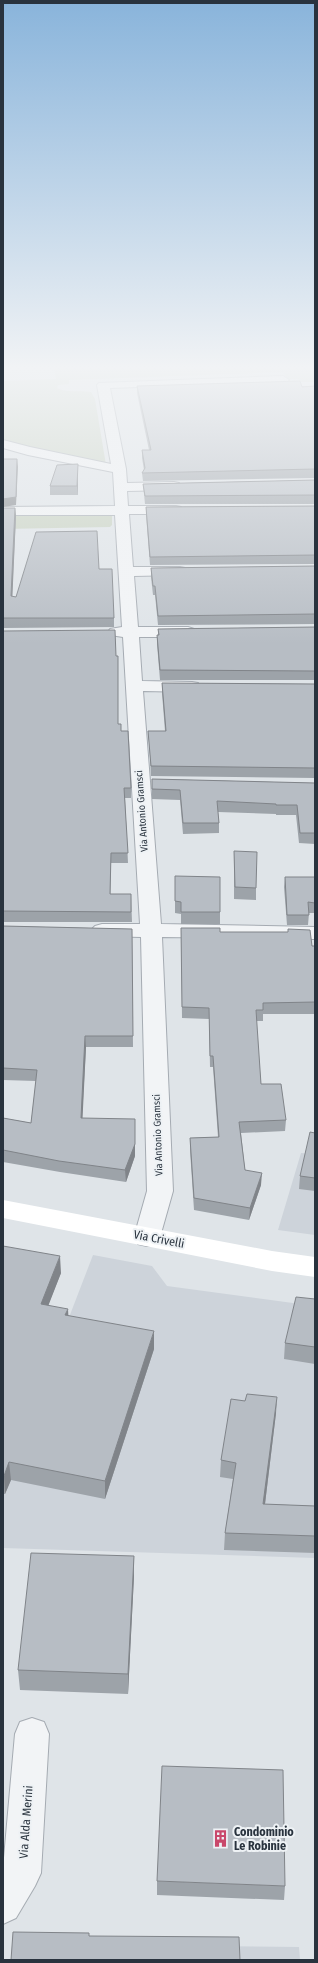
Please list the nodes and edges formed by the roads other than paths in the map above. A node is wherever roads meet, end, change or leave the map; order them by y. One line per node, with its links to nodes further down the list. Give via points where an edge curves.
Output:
1 (60, 461): 3 (street)
2 (116, 461): 3 (street, Via Antonio Gramsci)
3 (119, 478): 4 (street); 5 (street, Via Antonio Gramsci)
4 (190, 485)
5 (121, 510): 6 (street); 7 (street); 9 (street, Via Antonio Gramsci)
6 (189, 510)
7 (3, 512)
8 (197, 571): 9 (street)
9 (126, 572): 11 (street, Via Antonio Gramsci)
10 (204, 631): 11 (street)
11 (130, 632): 12 (street); 13 (street, Via Antonio Gramsci)
12 (97, 633)
13 (133, 686): 14 (street); 16 (street, Via Antonio Gramsci, via 148,783)
14 (207, 686)
15 (86, 930): 16 (street)
16 (151, 931): 17 (street); 19 (street, Via Antonio Gramsci, via 160,1191)
17 (315, 933)
18 (3, 1209): 19 (street, Via Crivelli)
19 (148, 1237): 20 (street, Via Crivelli)
20 (315, 1267)
21 (32, 1734): 22 (street, Via Alda Merini, via 22,1873)
22 (3, 1906)

